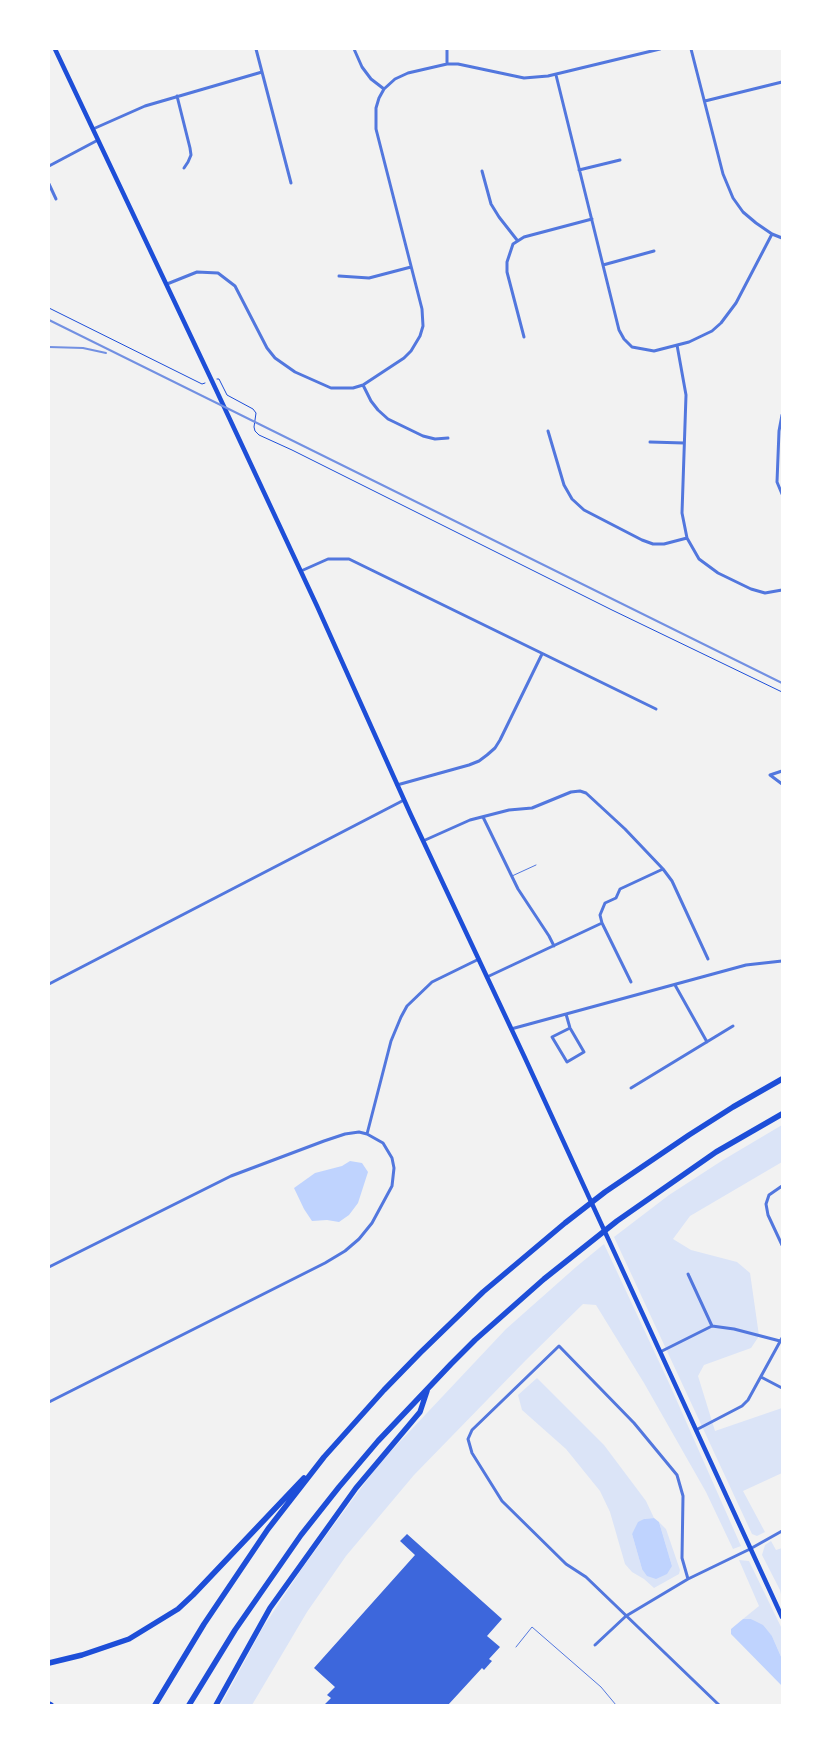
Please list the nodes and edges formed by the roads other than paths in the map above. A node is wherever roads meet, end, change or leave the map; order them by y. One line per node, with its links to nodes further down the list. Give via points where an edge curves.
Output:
1 (55, 49): 14 (main road)
2 (256, 49): 8 (street)
3 (354, 49): 11 (street, via 362,67)
4 (446, 49): 7 (street)
5 (660, 49): 9 (street)
6 (692, 49): 13 (street)
7 (447, 64): 9 (street, via 524,78); 11 (street, via 408,73)
8 (262, 72): 12 (street); 21 (street)
9 (556, 75): 19 (street)
10 (782, 82): 13 (street)
11 (384, 90): 30 (street, via 376,108 376,129)
12 (177, 96): 14 (street); 18 (street, via 191,155)
13 (705, 101): 25 (street, via 722,174 733,198 743,212)
14 (93, 129): 15 (main road)
15 (98, 140): 17 (street); 32 (main road)
16 (620, 160): 19 (street)
17 (49, 166)
18 (184, 168)
19 (579, 170): 24 (street)
20 (482, 171): 27 (street, via 492,204)
21 (291, 183)
22 (49, 184): 23 (street)
23 (56, 199)
24 (592, 219): 27 (street); 29 (street)
25 (772, 234): 26 (street); 34 (street, via 736,303 721,323 701,337)
26 (782, 238)
27 (517, 240): 33 (street, via 510,252 507,272)
28 (654, 251): 29 (street)
29 (603, 265): 34 (street, via 624,339 632,346 651,351)
30 (411, 267): 31 (street, via 369,278); 35 (street, via 423,317 420,336 404,358)
31 (339, 276)
32 (167, 284): 35 (street, via 196,272 218,273 235,286 266,348 275,358 295,372 331,388); 43 (main road)
33 (524, 337)
34 (677, 345): 40 (street, via 686,395)
35 (363, 385): 38 (street, via 371,401 388,419 423,436)
36 (782, 415): 41 (street, via 777,457 778,486)
37 (548, 431): 42 (street, via 564,485 584,510 653,544)
38 (448, 438)
39 (650, 442): 40 (street)
40 (684, 443): 42 (street, via 682,513)
41 (782, 494)
42 (687, 538): 44 (street, via 699,559 718,574 751,590 774,593)
43 (301, 571): 45 (street, via 328,559 349,559); 49 (main road)
44 (782, 590)
45 (542, 654): 46 (street); 49 (street, via 495,748 469,765)
46 (656, 710)
47 (782, 771): 48 (street, via 770,775)
48 (782, 784)
49 (397, 785): 50 (main road)
50 (404, 800): 52 (main road); 63 (street)
51 (483, 817): 52 (street); 54 (street, via 532,808 580,791 592,798); 55 (street)
52 (423, 841): 58 (main road)
53 (536, 865): 55 (lane)
54 (663, 868): 56 (street, via 620,889 616,898 603,907); 59 (street, via 674,883)
55 (511, 877): 57 (street)
56 (602, 923): 57 (street); 62 (street)
57 (554, 946): 61 (street)
58 (479, 959): 61 (main road); 73 (street, via 432,982 407,1006 391,1040)
59 (708, 959)
60 (782, 961): 64 (street, via 746,964)
61 (487, 977): 68 (main road)
62 (631, 982)
63 (49, 984)
64 (674, 985): 65 (street); 69 (street)
65 (566, 1014): 67 (street); 68 (street)
66 (733, 1026): 69 (street)
67 (570, 1028): 67 (street, via 584,1052 567,1062 552,1037)
68 (511, 1029): 80 (main road)
69 (707, 1042): 71 (street)
70 (782, 1079): 86 (highway, via 646,1164 558,1229 457,1316 384,1390)
71 (631, 1088)
72 (782, 1114): 82 (highway, via 716,1152 591,1241 475,1340)
73 (367, 1134): 76 (street, via 359,1132 324,1140 231,1176); 84 (street, via 388,1150 394,1179 372,1223 360,1239 325,1263)
74 (782, 1186): 75 (street, via 769,1195 766,1204)
75 (782, 1242)
76 (49, 1267)
77 (688, 1274): 78 (street)
78 (712, 1326): 79 (street); 80 (street)
79 (781, 1340): 81 (street)
80 (659, 1352): 85 (main road)
81 (761, 1377): 83 (street); 85 (street, via 742,1406)
82 (428, 1388): 96 (highway, via 378,1441 301,1535 231,1636); 97 (highway, via 420,1412 356,1488 270,1608)
83 (782, 1388)
84 (49, 1402)
85 (696, 1430): 88 (main road)
86 (322, 1460): 94 (highway, via 178,1609 129,1639); 95 (highway, via 243,1564)
87 (782, 1531): 88 (street)
88 (750, 1549): 89 (street); 91 (main road)
89 (688, 1579): 90 (street); 90 (street, via 682,1558 683,1496 677,1475 634,1423 559,1346 472,1430 468,1439 472,1453 502,1501 566,1564 586,1576)
90 (626, 1616): 92 (street); 99 (street)
91 (782, 1617)
92 (595, 1646)
93 (516, 1647): 98 (lane, via 532,1627 601,1687)
94 (49, 1663)
95 (155, 1705)
96 (189, 1705)
97 (216, 1705)
98 (616, 1705)
99 (719, 1705)

